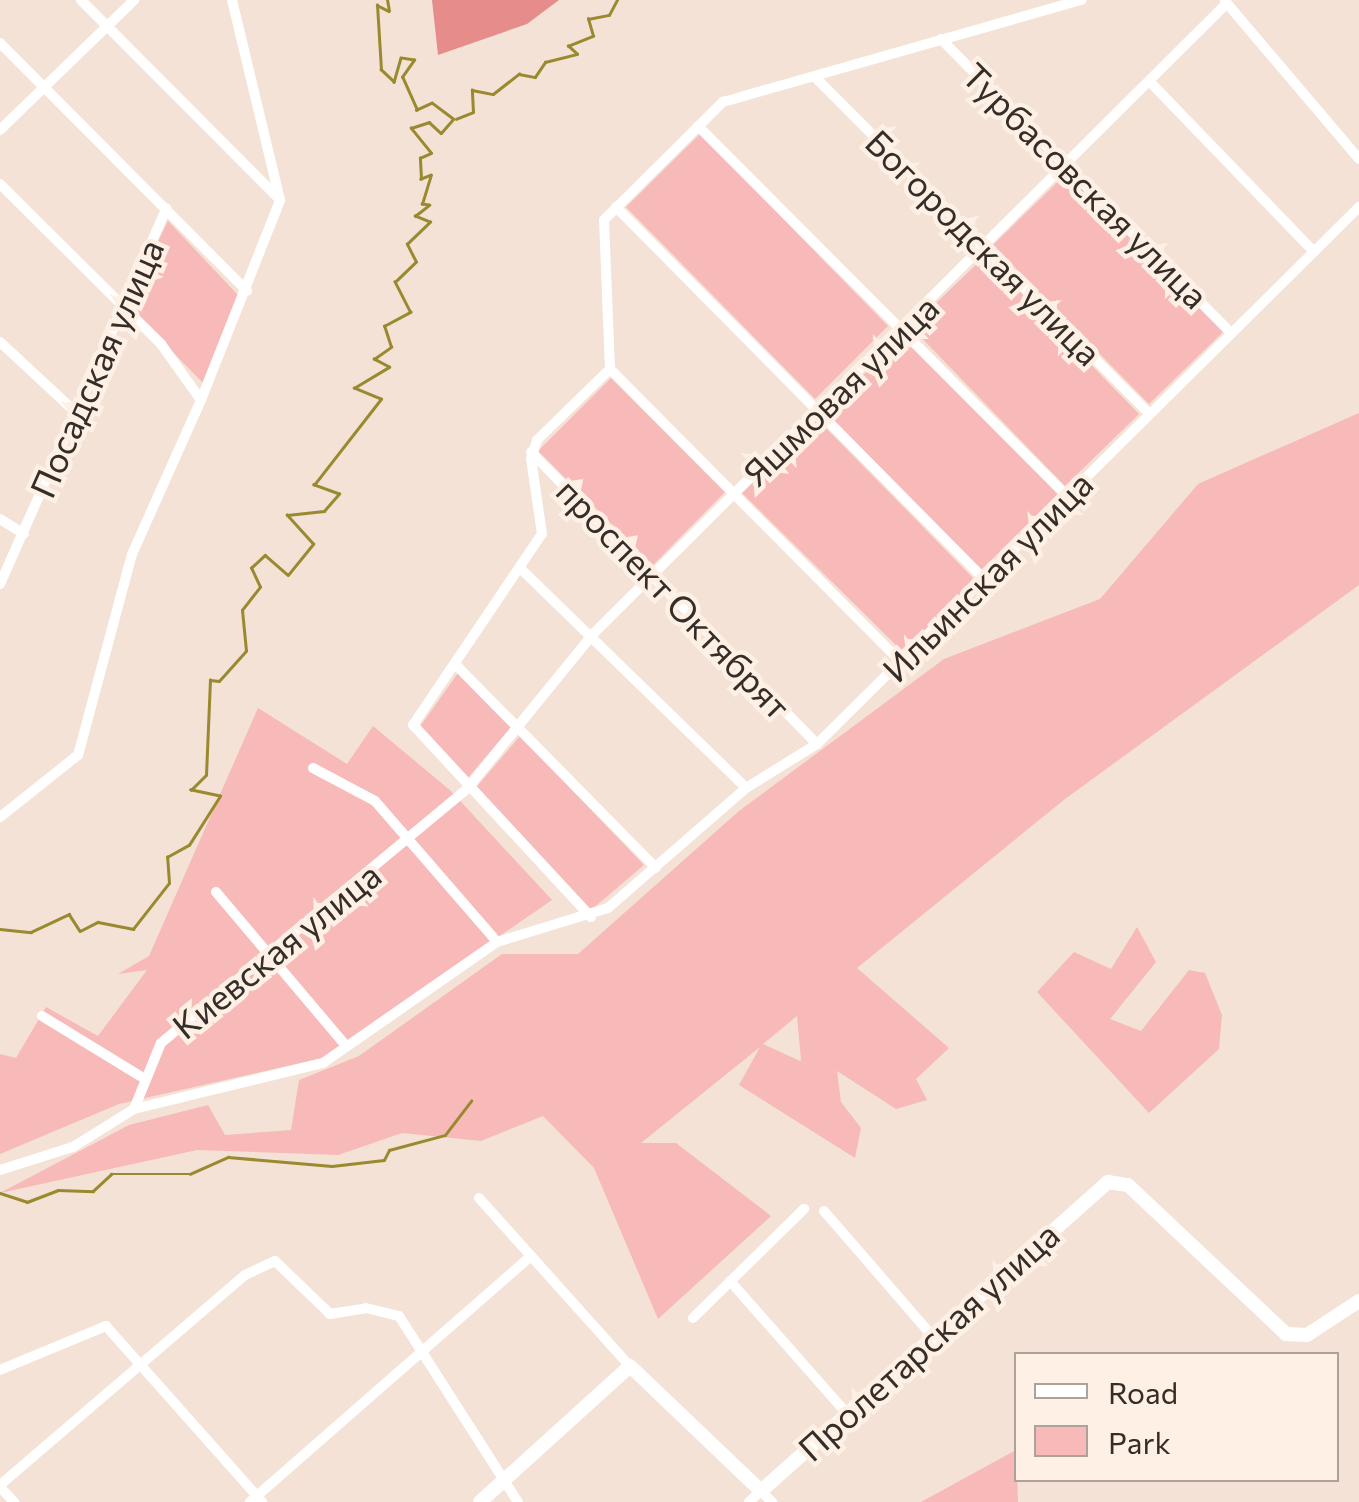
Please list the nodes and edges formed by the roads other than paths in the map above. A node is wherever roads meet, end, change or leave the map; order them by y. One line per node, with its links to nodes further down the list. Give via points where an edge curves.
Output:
1 (81, 0): 6 (street)
2 (134, 0): 6 (street)
3 (232, 0): 17 (street)
4 (1082, 0): 7 (street)
5 (1226, 2): 10 (street, Яшмовая улица); 14 (street)
6 (107, 26): 11 (street); 17 (street)
7 (941, 39): 9 (street); 15 (street, Турбасовская улица)
8 (0, 43): 11 (street)
9 (817, 80): 12 (street, via 724,102); 21 (street, Богородская улица)
10 (1152, 84): 15 (street, Яшмовая улица); 22 (street)
11 (44, 88): 13 (street); 20 (street)
12 (698, 126): 18 (street); 25 (street)
13 (0, 130)
14 (1359, 158)
15 (1068, 164): 21 (street, Яшмовая улица); 26 (street, Турбасовская улица)
16 (0, 184): 24 (street)
17 (280, 200): 23 (street)
18 (616, 206): 28 (street, via 602,231); 31 (street)
19 (1359, 207): 22 (street, Ильинская улица)
20 (167, 208): 23 (street); 24 (street, Посадская улица)
21 (984, 247): 25 (street, Яшмовая улица); 32 (street, Богородская улица)
22 (1314, 251): 26 (street, Ильинская улица)
23 (247, 291): 29 (street)
24 (121, 304): 29 (street); 30 (street, Посадская улица)
25 (904, 328): 31 (street, Яшмовая улица); 35 (street)
26 (1230, 332): 32 (street, Ильинская улица)
27 (0, 342): 30 (street)
28 (610, 370): 33 (street); 34 (street)
29 (201, 400): 50 (street, via 132,554 78,755)
30 (72, 409): 37 (street, Посадская улица)
31 (816, 412): 34 (street, Яшмовая улица); 40 (street)
32 (1150, 414): 35 (street, Ильинская улица)
33 (531, 452): 38 (street, via 542,534); 39 (street, проспект Октябрят)
34 (735, 493): 39 (street, Яшмовая улица); 43 (street)
35 (1066, 495): 40 (street, Ильинская улица)
36 (0, 518): 37 (street)
37 (24, 534): 41 (street, Посадская улица)
38 (520, 568): 42 (street); 44 (street)
39 (652, 575): 42 (street, Яшмовая улица); 46 (street, проспект Октябрят)
40 (984, 578): 43 (street, Ильинская улица)
41 (0, 584)
42 (593, 634): 45 (street, Яшмовая улица); 48 (street)
43 (902, 662): 46 (street, Ильинская улица)
44 (455, 664): 45 (street); 49 (street, via 413,724)
45 (518, 727): 49 (street, Яшмовая улица); 52 (street)
46 (816, 744): 48 (street, Ильинская улица)
47 (313, 768): 51 (street, via 375,801)
48 (746, 788): 52 (street, Ильинская улица)
49 (467, 789): 51 (street, Киевская улица); 54 (street)
50 (0, 817)
51 (412, 840): 55 (street); 56 (street, Киевская улица)
52 (656, 868): 54 (street, Ильинская улица)
53 (216, 892): 56 (street)
54 (591, 917): 55 (street)
55 (497, 942): 58 (street)
56 (267, 951): 58 (street); 59 (street, Киевская улица, via 172,1032)
57 (42, 1016): 59 (street)
58 (346, 1046): 60 (street, via 323,1064)
59 (140, 1076): 60 (street, Киевская улица)
60 (134, 1110): 61 (street, via 73,1148)
61 (0, 1170)
62 (479, 1198): 65 (street)
63 (804, 1209): 66 (street)
64 (824, 1212): 69 (street)
65 (531, 1256): 70 (street); 71 (street)
66 (730, 1281): 68 (street); 74 (street)
67 (1359, 1301): 69 (street, Пролетарская улица, via 1307,1335 1286,1334 1128,1186 1108,1182)
68 (694, 1318)
69 (933, 1338): 74 (street, Пролетарская улица)
70 (424, 1352): 72 (street, via 399,1316 366,1308 330,1314 275,1261 245,1275); 75 (street); 78 (street)
71 (630, 1366): 75 (street); 77 (street)
72 (138, 1367): 73 (street, via 106,1326); 76 (street); 78 (street)
73 (0, 1370)
74 (849, 1416): 77 (street, Пролетарская улица)
75 (500, 1483): 80 (street); 81 (street)
76 (0, 1486): 79 (street)
77 (767, 1496): 82 (street, Пролетарская улица)
78 (256, 1500)
79 (14, 1502)
80 (480, 1502)
81 (518, 1502)
82 (748, 1502)

